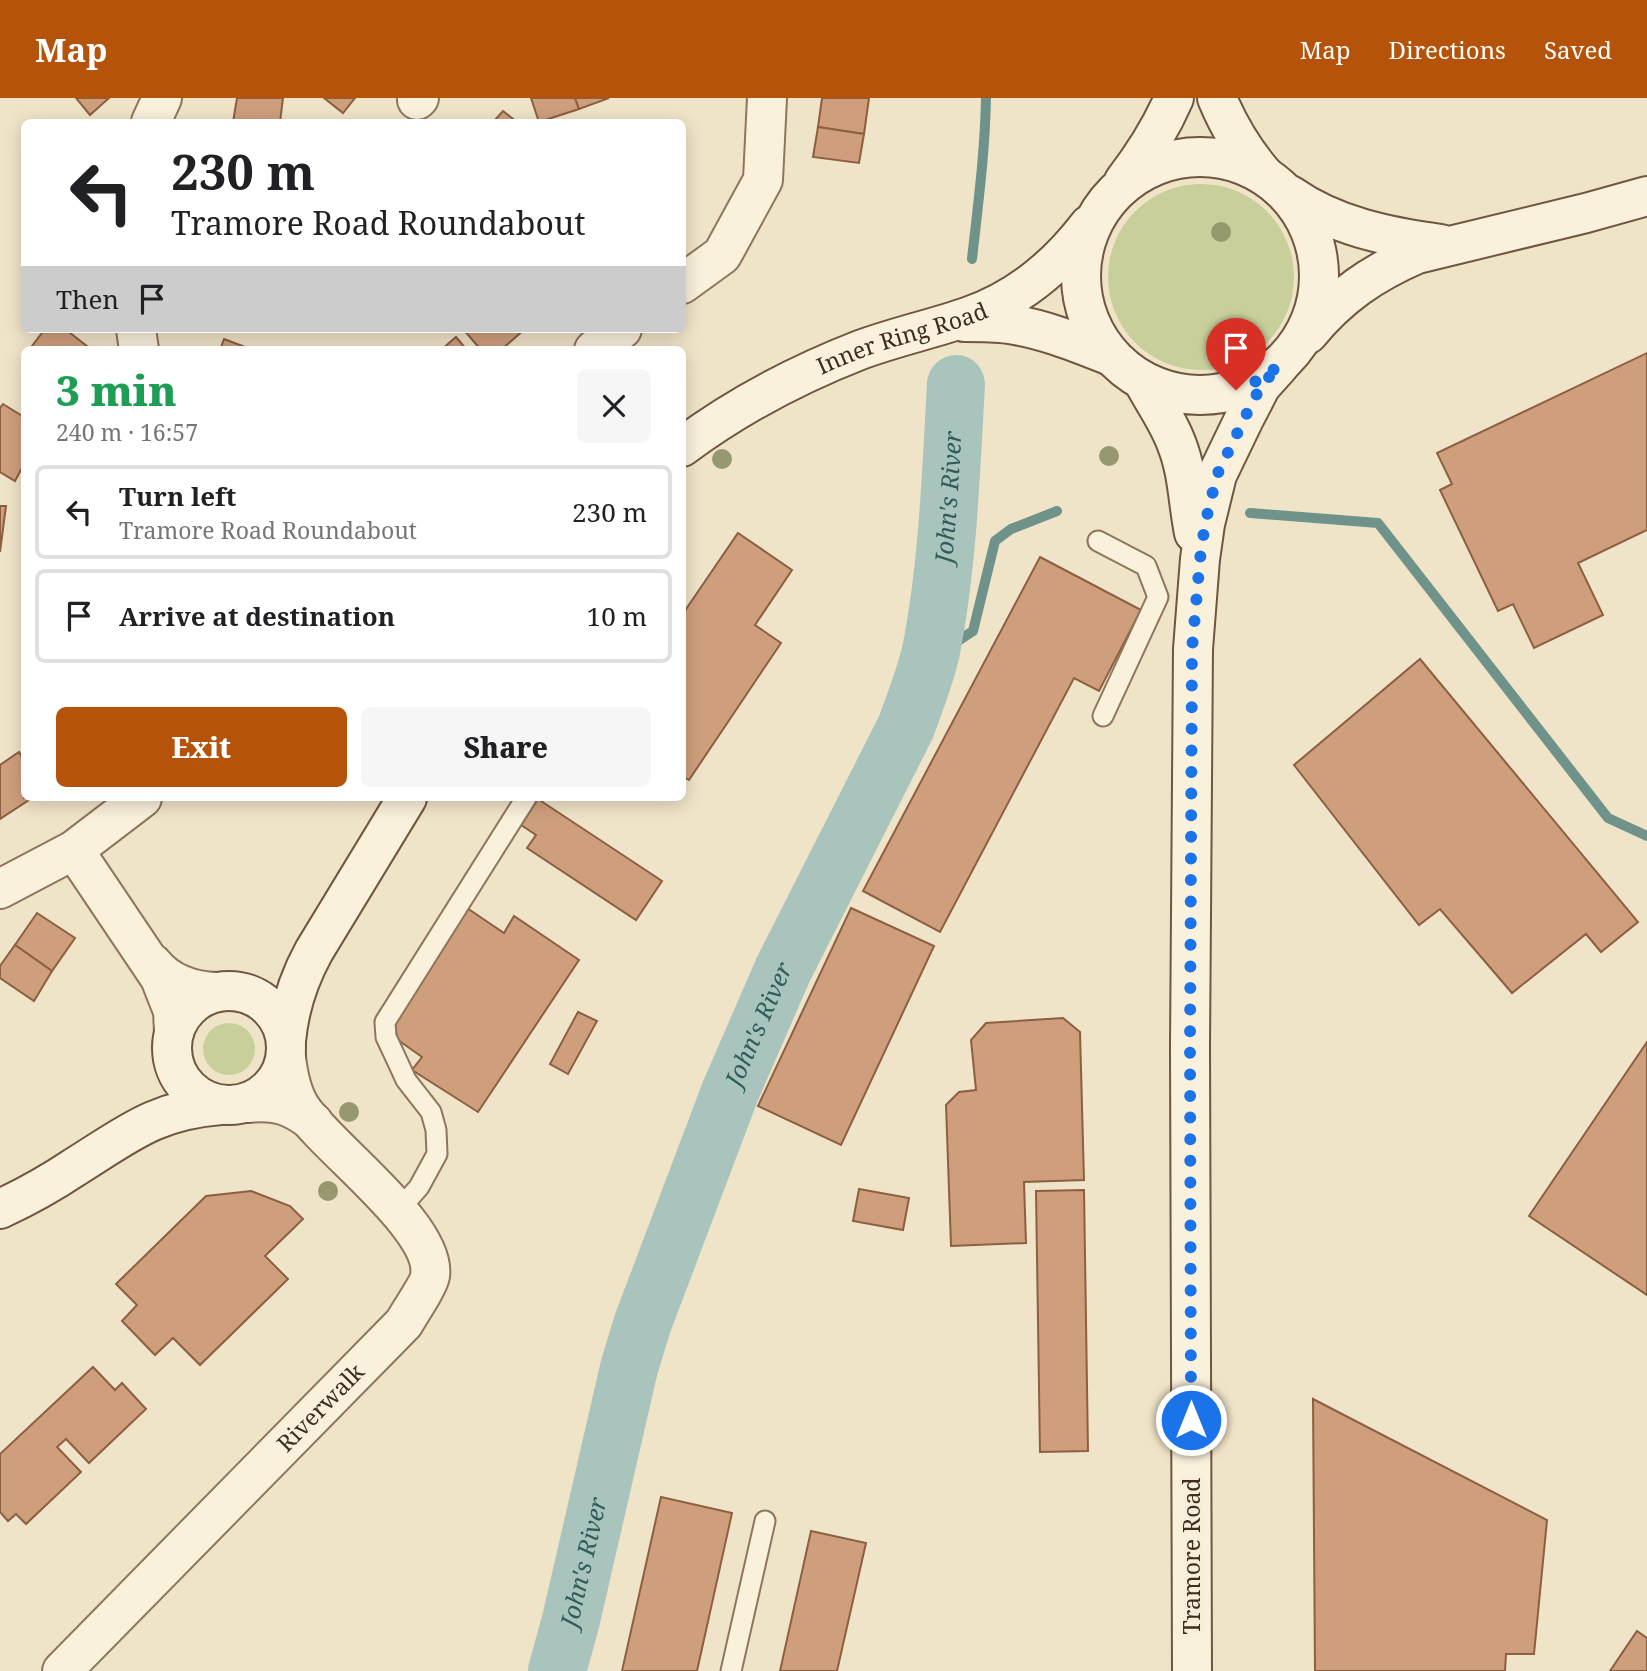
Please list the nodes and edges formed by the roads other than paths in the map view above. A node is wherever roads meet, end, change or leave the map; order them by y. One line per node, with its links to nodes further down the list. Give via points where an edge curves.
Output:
1 (162, 98): 5 (main road)
2 (767, 98): 10 (main road, via 763,180 722,256)
3 (1174, 98): 8 (main road, via 1150,146)
4 (1217, 98): 6 (main road, via 1248,157)
5 (152, 119)
6 (1274, 183): 8 (main road, via 1244,166 1199,157 1155,166); 9 (main road, via 1303,204 1347,224 1392,237); 15 (main road, via 1300,210 1311,232 1320,280 1308,327)
7 (1647, 196): 9 (main road)
8 (1110, 200): 11 (main road, Inner Ring Road, via 1039,278 990,307); 14 (main road, via 1091,228 1081,272 1088,317)
9 (1450, 245): 15 (main road, via 1417,254 1368,279)
10 (686, 281)
11 (941, 325): 14 (main road, via 1009,324); 17 (main road, Inner Ring Road, via 863,349 794,378)
12 (617, 333): 13 (main road)
13 (599, 346)
14 (1111, 356): 16 (main road)
15 (1287, 357): 16 (main road, via 1259,380 1213,395 1189,395); 19 (main road, Tramore Road, via 1261,386 1217,475)
16 (1143, 381): 19 (main road, Tramore Road, via 1177,444)
17 (686, 444)
18 (1098, 541): 20 (lane, via 1146,566 1157,597)
19 (1200, 559): 39 (main road, Tramore Road, via 1192,649)
20 (1103, 716)
21 (138, 801): 24 (main road)
22 (405, 801): 26 (main road)
23 (524, 801): 35 (lane, via 385,1022 386,1037 406,1080 431,1112 436,1130 437,1154)
24 (74, 850): 25 (main road); 27 (main road)
25 (0, 889)
26 (314, 951): 28 (main road, via 294,969 270,981); 30 (main road, via 296,988)
27 (151, 962): 28 (main road, via 185,987); 29 (main road, via 170,1000)
28 (225, 992): 29 (main road, via 189,1007); 30 (main road, via 248,994 274,1012)
29 (173, 1038): 31 (main road, via 173,1059 185,1084 207,1101); 33 (main road, via 154,1098)
30 (286, 1049): 31 (main road, via 273,1086 261,1096); 32 (main road, via 293,1092)
31 (234, 1104): 32 (main road, via 279,1103); 33 (main road, via 173,1112)
32 (313, 1122): 35 (main road, Riverwalk)
33 (125, 1134): 34 (main road)
34 (0, 1209)
35 (397, 1212): 37 (main road, Riverwalk, via 428,1253 430,1277 404,1323)
36 (765, 1521): 38 (lane)
37 (62, 1671)
38 (731, 1671)
39 (1192, 1671)

